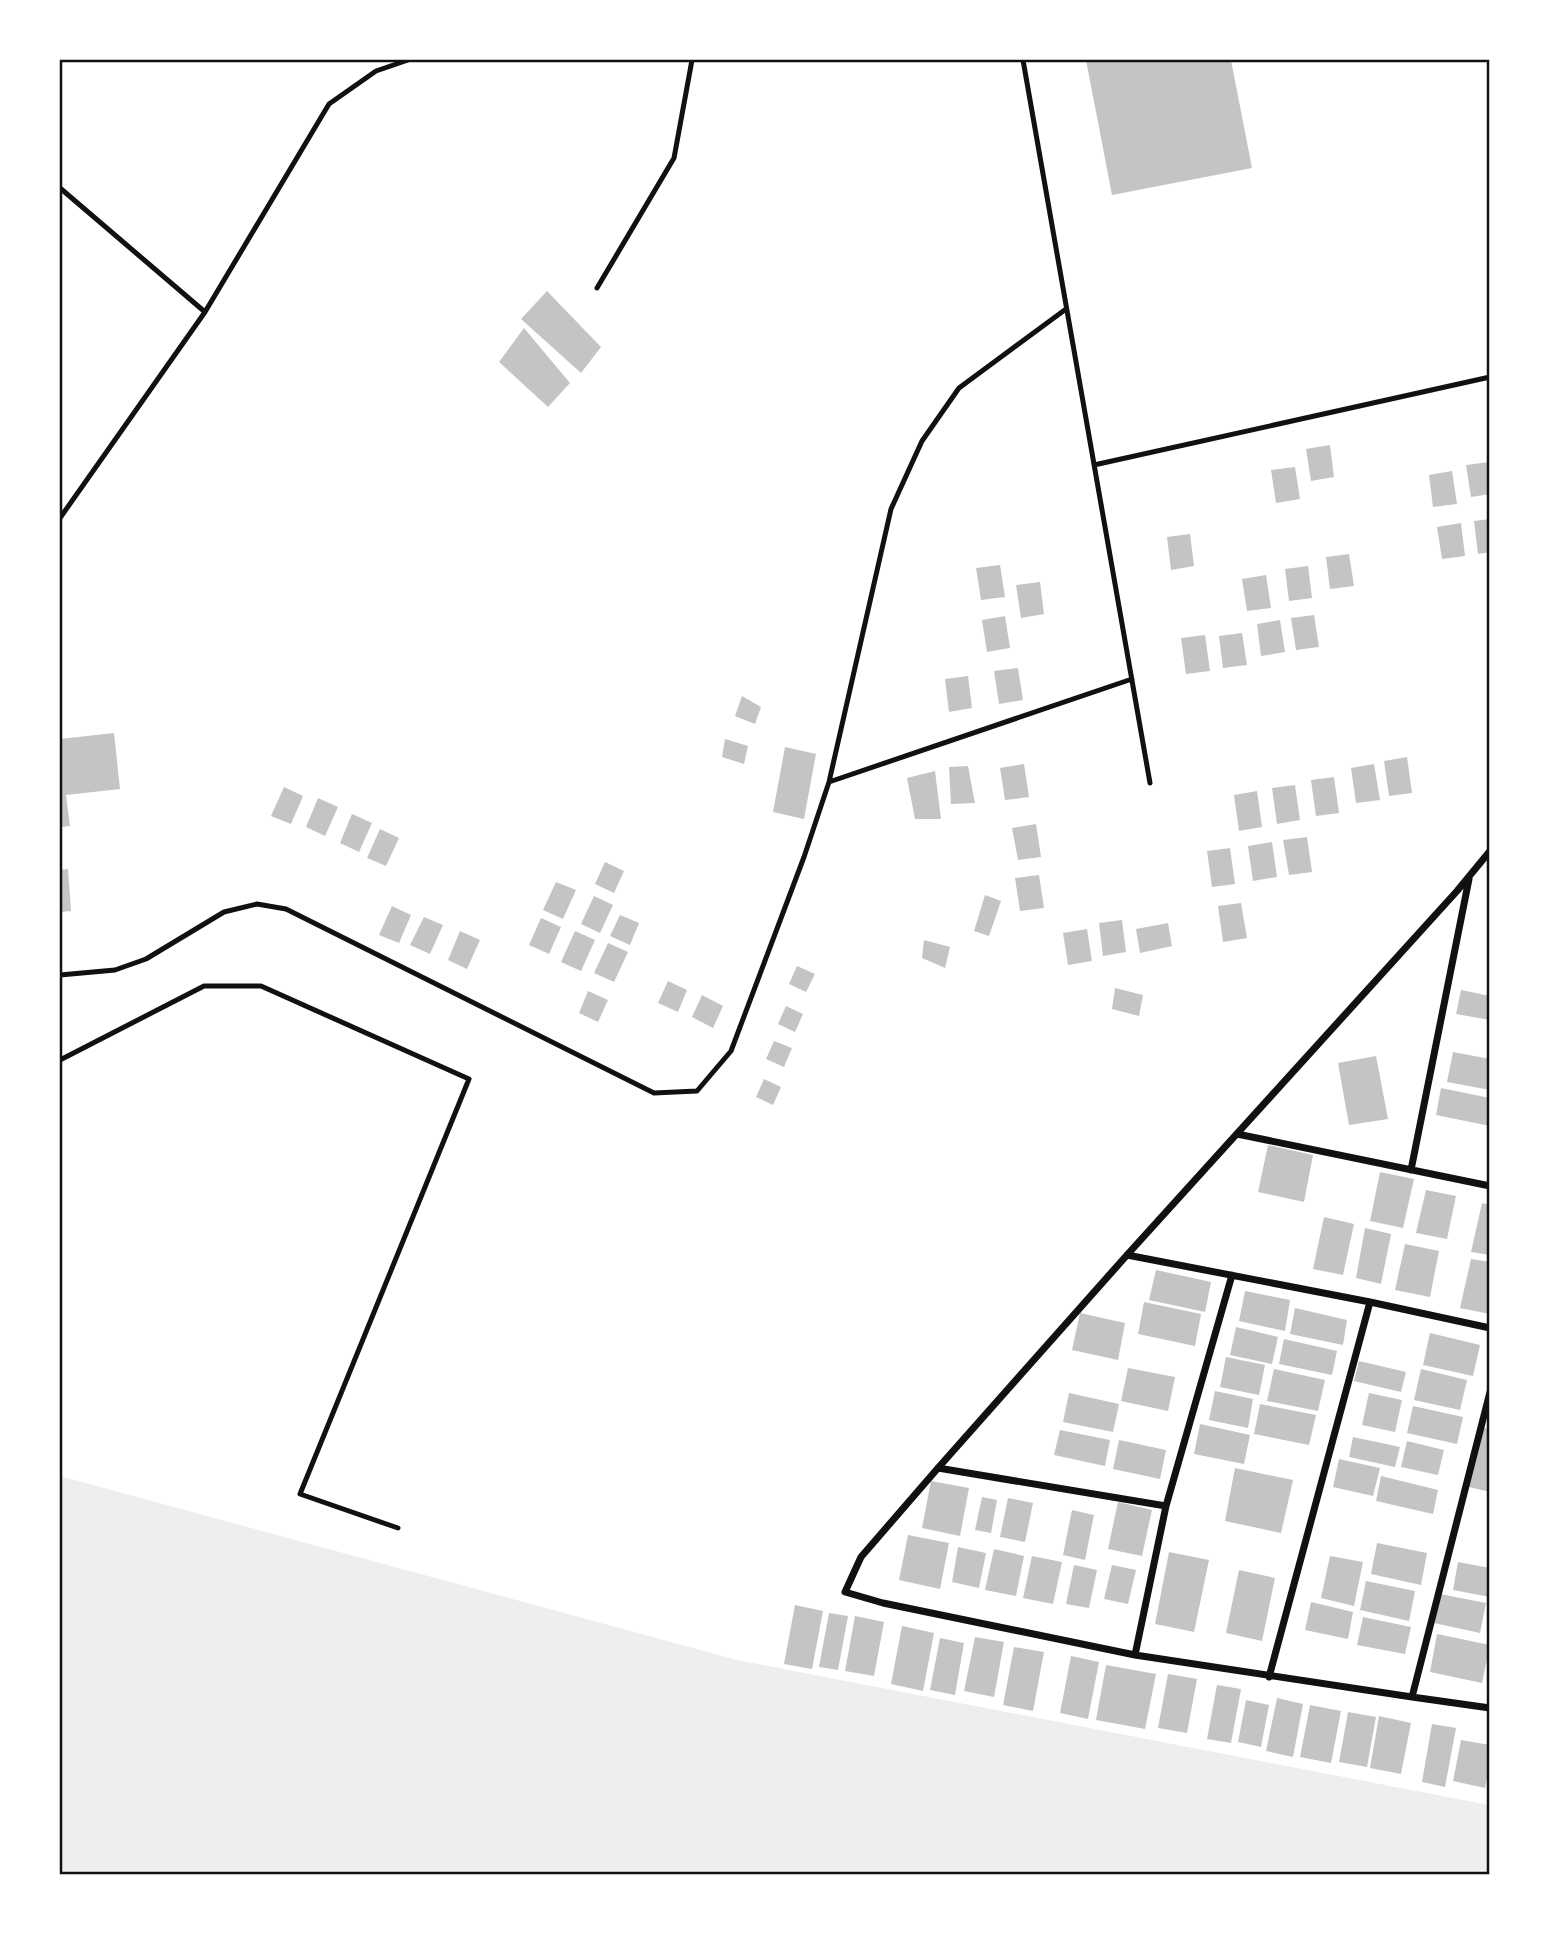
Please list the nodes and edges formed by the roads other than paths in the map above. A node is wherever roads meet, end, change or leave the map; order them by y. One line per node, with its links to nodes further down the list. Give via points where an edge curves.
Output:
1 (408, 60): 7 (lane, via 376,71 329,104)
2 (692, 60): 5 (lane, via 674,158)
3 (1023, 60): 6 (lane)
4 (60, 188): 7 (lane)
5 (597, 288)
6 (1066, 309): 9 (lane); 12 (lane, via 959,387 922,441 891,509)
7 (205, 312): 10 (lane)
8 (1489, 377): 9 (lane)
9 (1094, 465): 11 (lane)
10 (60, 518)
11 (1132, 679): 12 (lane); 13 (lane)
12 (829, 782): 16 (lane, via 731,1051 697,1091 654,1093 286,909 257,904 224,912 146,959 114,970)
13 (1150, 783)
14 (1489, 851): 15 (street)
15 (1470, 875): 18 (street); 19 (street)
16 (60, 975)
17 (60, 1060): 28 (lane, via 204,986 261,986 469,1079 300,1494)
18 (1237, 1134): 19 (street); 21 (street)
19 (1411, 1170): 20 (street)
20 (1489, 1186)
21 (1127, 1255): 22 (street); 26 (street)
22 (1232, 1275): 23 (street); 27 (street)
23 (1370, 1302): 24 (street); 30 (street)
24 (1489, 1328)
25 (1489, 1392): 31 (street)
26 (938, 1468): 27 (street); 29 (street, via 862,1557 845,1592)
27 (1166, 1506): 29 (street)
28 (398, 1528)
29 (1135, 1655): 30 (street)
30 (1269, 1677): 31 (street)
31 (1412, 1697): 32 (street)
32 (1489, 1708)

